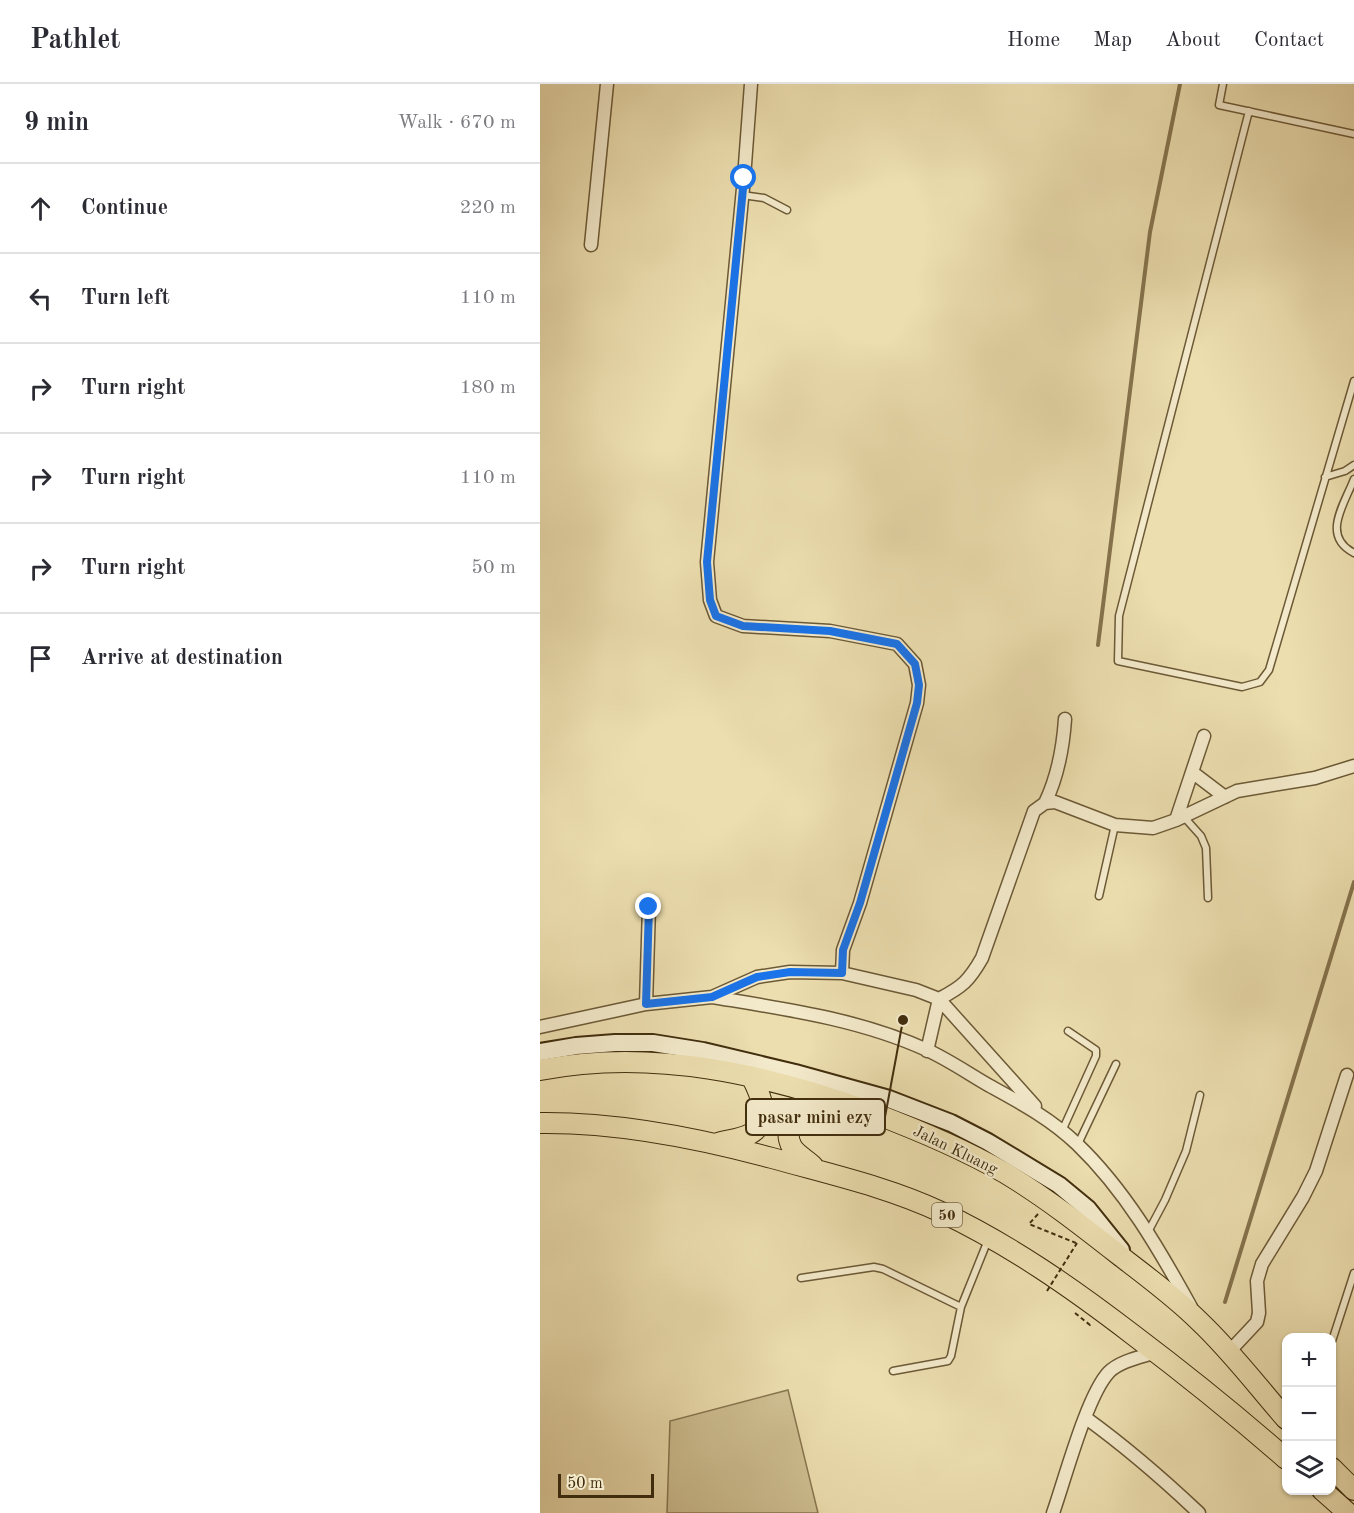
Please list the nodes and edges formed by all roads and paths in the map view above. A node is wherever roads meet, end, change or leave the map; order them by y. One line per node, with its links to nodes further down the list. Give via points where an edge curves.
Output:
1 (607, 84): 8 (street)
2 (751, 84): 6 (street)
3 (1223, 84): 4 (lane, via 1219,105)
4 (1249, 111): 5 (lane); 11 (lane, via 1119,616 1118,661 1242,687 1260,682 1269,670)
5 (1354, 134)
6 (742, 195): 7 (lane, via 764,198); 25 (street, via 707,562 710,600 716,616 743,626 830,631 897,644 915,664 919,685 914,715 843,950)
7 (787, 210)
8 (591, 245)
9 (1354, 381): 11 (lane)
10 (1354, 465): 11 (lane)
11 (1325, 477)
12 (1354, 479): 13 (lane, via 1336,524 1336,536 1344,548)
13 (1354, 553)
14 (1065, 719): 19 (street, via 1063,749)
15 (1204, 736): 17 (street)
16 (1354, 766): 18 (street, via 1315,778 1237,791)
17 (1192, 772): 18 (street); 20 (street)
18 (1226, 797): 20 (street)
19 (1044, 803): 21 (street, via 1055,802); 27 (street, via 1034,811 982,958 972,976)
20 (1180, 818): 21 (street, via 1153,828); 23 (lane, via 1201,836 1206,848)
21 (1115, 825): 22 (lane)
22 (1099, 896)
23 (1208, 898)
24 (649, 907): 28 (street)
25 (842, 973): 26 (street, via 790,972 757,977); 27 (street)
26 (712, 997): 28 (street); 31 (street, via 814,1014)
27 (939, 999): 31 (street); 39 (street)
28 (646, 1004): 29 (street)
29 (540, 1027)
30 (1068, 1031): 41 (lane, via 1096,1050 1096,1056)
31 (927, 1050): 39 (street)
32 (540, 1052): 48 (main road, via 653,1043 795,1072 889,1099 951,1123 1059,1185 1088,1209)
33 (1116, 1064): 43 (lane)
34 (540, 1070): 36 (highway, Jalan Kluang, via 617,1061 694,1066)
35 (1347, 1075): 56 (street, via 1316,1171 1262,1264 1257,1281 1257,1322)
36 (751, 1076): 38 (highway, Jalan Kluang); 42 (highway, via 764,1109 760,1125 750,1134)
37 (1200, 1095): 46 (lane, via 1186,1151)
38 (831, 1098): 44 (highway, via 809,1102 798,1110 788,1135 792,1148); 45 (highway, Jalan Kluang, via 914,1128 1003,1172)
39 (1041, 1114): 41 (street)
40 (540, 1124): 42 (highway, 50, via 642,1131)
41 (1062, 1131): 43 (street)
42 (718, 1143): 44 (highway, 50)
43 (1078, 1145): 46 (street, via 1120,1193)
44 (820, 1171): 47 (highway, 50, via 929,1208)
45 (1049, 1201): 48 (highway, Jalan Kluang); 51 (path, bridge, via 1029,1224 1077,1243)
46 (1147, 1232): 53 (street)
47 (989, 1237): 52 (lane); 55 (highway, 50, via 1098,1308)
48 (1135, 1267): 53 (highway, Jalan Kluang)
49 (1354, 1273): 54 (lane)
50 (801, 1278): 52 (lane, via 874,1267)
51 (1047, 1291)
52 (961, 1307): 57 (lane, via 948,1361)
53 (1199, 1321): 56 (highway, Jalan Kluang)
54 (1335, 1333)
55 (1156, 1352): 59 (street, via 1110,1371); 60 (highway, 50)
56 (1228, 1353): 58 (highway, Jalan Kluang)
57 (893, 1371)
58 (1282, 1413)
59 (1086, 1418): 64 (street); 65 (street)
60 (1282, 1456)
61 (1336, 1471): 62 (highway)
62 (1354, 1490)
63 (1327, 1495): 66 (highway)
64 (1053, 1513)
65 (1200, 1513)
66 (1348, 1513)

